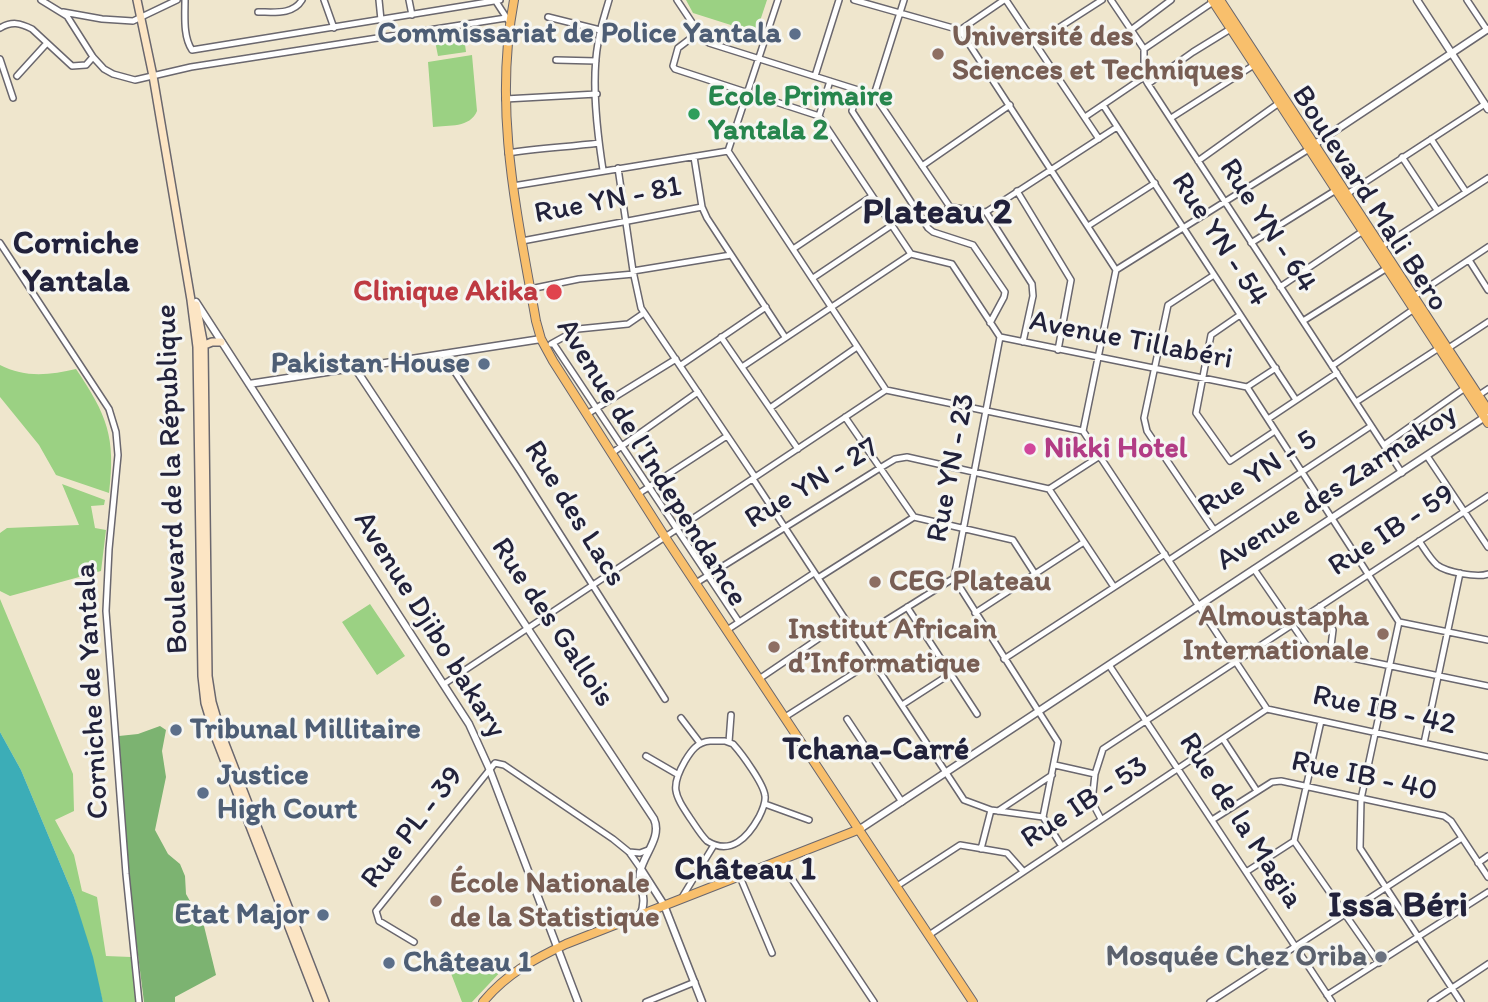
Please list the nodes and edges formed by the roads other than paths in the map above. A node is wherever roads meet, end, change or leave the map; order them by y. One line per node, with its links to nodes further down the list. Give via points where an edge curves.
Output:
1 (41, 0): 27 (street)
2 (137, 0): 31 (main road, Boulevard de la République)
3 (177, 0): 31 (street)
4 (185, 0): 36 (street, via 192,50)
5 (302, 0): 28 (street, via 290,11)
6 (324, 0): 36 (street)
7 (379, 0): 33 (street)
8 (409, 0): 30 (street)
9 (438, 0): 26 (street)
10 (495, 0): 11 (street); 26 (street); 34 (street)
11 (500, 0)
12 (514, 0): 34 (main road, Avenue de l'Independance)
13 (607, 0): 39 (street)
14 (677, 0): 42 (street)
15 (778, 0): 48 (street)
16 (839, 0): 55 (street)
17 (854, 0): 29 (street)
18 (904, 0): 29 (street)
19 (1005, 0): 40 (street); 44 (street)
20 (1102, 0): 44 (street)
21 (1111, 0): 41 (street)
22 (1171, 0): 41 (street)
23 (1417, 0): 46 (street)
24 (1467, 0): 38 (street)
25 (1215, 1): 35 (main road, Boulevard Mali Bero); 45 (street)
26 (440, 9): 30 (street)
27 (61, 11): 31 (street, via 102,19 133,21); 47 (street)
28 (258, 12)
29 (900, 13): 40 (street); 62 (street)
30 (412, 15): 33 (street)
31 (141, 17): 54 (main road, Boulevard de la République)
32 (548, 17): 39 (street)
33 (381, 20): 36 (street)
34 (508, 21): 54 (street); 64 (main road, Avenue de l'Independance)
35 (1233, 27): 52 (main road, Boulevard Mali Bero); 58 (street); 76 (main road, Boulevard Mali Bero)
36 (334, 28)
37 (0, 29): 43 (street, via 10,23 25,25)
38 (1488, 29): 46 (street)
39 (600, 30): 51 (street)
40 (960, 30): 66 (street)
41 (1131, 30): 45 (street)
42 (699, 32): 48 (street, via 709,43); 60 (street, via 677,50 676,71)
43 (47, 43): 47 (street, via 72,66 86,65); 53 (street)
44 (1035, 43): 70 (street)
45 (1144, 49): 56 (street, Rue YN - 64)
46 (1453, 53): 68 (street); 76 (street)
47 (93, 57): 54 (street, via 113,74 135,80)
48 (758, 58): 55 (street); 60 (street)
49 (0, 60): 63 (street)
50 (556, 60): 51 (street)
51 (596, 61): 61 (street)
52 (1254, 65): 65 (main road, Boulevard Mali Bero); 71 (street)
53 (16, 76)
54 (153, 76): 122 (main road, Boulevard de la République)
55 (815, 76): 57 (street)
56 (1144, 77): 58 (street, Rue YN - 64); 67 (street)
57 (830, 81): 59 (street); 69 (street)
58 (1148, 84): 71 (street, Rue YN - 64)
59 (858, 91): 62 (street); 100 (street, via 852,111)
60 (747, 92): 69 (street); 77 (street)
61 (597, 94): 64 (street); 75 (street)
62 (874, 95): 82 (street)
63 (13, 98)
64 (505, 99): 78 (main road, Avenue de l'Independance)
65 (1279, 103): 76 (main road, Boulevard Mali Bero); 81 (street)
66 (1010, 105): 82 (street); 84 (street)
67 (1103, 105): 70 (street); 72 (street, Rue YN - 54)
68 (1486, 106): 74 (street)
69 (819, 116): 92 (street)
70 (1085, 117): 73 (street)
71 (1171, 118): 81 (street, Rue YN - 64)
72 (1117, 127): 73 (street); 87 (street, Rue YN - 54)
73 (1099, 139): 84 (street)
74 (1431, 139): 80 (street); 90 (street)
75 (599, 143): 78 (street); 85 (street)
76 (1311, 147): 91 (main road, Boulevard Mali Bero); 93 (street)
77 (728, 151): 79 (street); 108 (street)
78 (508, 153): 88 (main road, Avenue de l'Independance)
79 (694, 157): 83 (street); 94 (street)
80 (1402, 158): 91 (street); 96 (street)
81 (1198, 161): 93 (street, Rue YN - 64)
82 (922, 166): 95 (street)
83 (618, 168): 85 (street); 98 (street)
84 (1052, 169): 89 (street); 101 (street)
85 (603, 170): 88 (street)
86 (1488, 177): 90 (street)
87 (1155, 183): 101 (street); 102 (street, Rue YN - 54)
88 (513, 186): 104 (main road, Avenue de l'Independance)
89 (1017, 191): 97 (street); 140 (street, via 1071,280)
90 (1466, 192): 96 (street)
91 (1341, 194): 103 (main road, Boulevard Mali Bero); 106 (street); 109 (main road, Boulevard Mali Bero)
92 (873, 196): 99 (street); 108 (street)
93 (1224, 202): 102 (street); 106 (street, Rue YN - 64)
94 (702, 207): 98 (street, Rue YN - 81); 111 (street)
95 (950, 207): 97 (street); 100 (street)
96 (1437, 210): 109 (street)
97 (986, 212): 135 (street, via 1034,290)
98 (627, 221): 104 (street, Rue YN - 81); 115 (street)
99 (892, 225): 110 (street); 117 (street)
100 (926, 225): 129 (street, via 933,232 973,245 1005,292)
101 (1088, 226): 114 (street)
102 (1184, 227): 114 (street); 116 (street, Rue YN - 54)
103 (1363, 231): 109 (main road, Boulevard Mali Bero); 118 (street)
104 (522, 241): 119 (main road, Avenue de l'Independance)
105 (0, 243): 305 (street, Corniche de Yantala, via 109,409 116,432 106,611)
106 (1251, 243): 118 (street, Rue YN - 64)
107 (1488, 247): 112 (street)
108 (793, 249): 117 (street)
109 (1379, 249): 113 (main road, Boulevard Mali Bero); 121 (main road, Boulevard Mali Bero)
110 (911, 254): 123 (street); 129 (street, Avenue Tillabéri, via 952,264)
111 (731, 255): 115 (street); 124 (street)
112 (1469, 260): 120 (street); 121 (street)
113 (1387, 268): 121 (main road, Boulevard Mali Bero); 128 (street)
114 (1116, 270): 142 (street)
115 (634, 272): 119 (street); 126 (street)
116 (1214, 275): 127 (street, Rue YN - 54); 149 (street, via 1168,305)
117 (813, 278): 123 (street)
118 (1280, 287): 128 (street, Rue YN - 64)
119 (530, 289): 136 (main road, Avenue de l'Independance)
120 (1488, 290)
121 (1411, 298): 125 (main road, Boulevard Mali Bero); 139 (main road, Boulevard Mali Bero)
122 (192, 300): 134 (street, Avenue Djibo bakary); 138 (main road, Boulevard de la République)
123 (831, 306): 132 (street); 137 (street)
124 (766, 307): 131 (street); 132 (street)
125 (1414, 309): 139 (main road, Boulevard Mali Bero); 145 (street)
126 (644, 313): 136 (street, via 628,324 578,329); 143 (street)
127 (1240, 315): 148 (street, Rue YN - 54); 151 (street, via 1211,335)
128 (1303, 321): 145 (street, Rue YN - 64)
129 (990, 323): 133 (street, Avenue Tillabéri)
130 (1488, 323): 139 (street)
131 (722, 337): 144 (street); 146 (street)
132 (785, 337): 146 (street)
133 (1000, 337): 135 (street, Avenue Tillabéri); 163 (street, Rue YN - 23)
134 (221, 342): 138 (main road); 152 (street, Avenue Djibo bakary)
135 (1023, 342): 140 (street, Avenue Tillabéri)
136 (546, 343): 141 (street); 161 (street); 164 (main road, Avenue de l'Independance)
137 (857, 346): 155 (street); 162 (street)
138 (200, 347): 302 (main road, Boulevard de la République, via 205,703)
139 (1443, 349): 154 (main road, Boulevard Mali Bero); 158 (main road, Boulevard Mali Bero); 160 (street)
140 (1058, 350): 142 (street, Avenue Tillabéri)
141 (443, 354): 147 (street); 208 (street, Rue des Lacs)
142 (1099, 358): 149 (street, Avenue Tillabéri); 169 (street)
143 (677, 359): 144 (street); 161 (street)
144 (681, 365): 157 (street)
145 (1332, 366): 150 (street, Rue YN - 64)
146 (742, 367): 162 (street)
147 (355, 368): 152 (street); 218 (street, Rue des Gallois)
148 (1276, 368): 153 (street); 159 (street, Rue YN - 54)
149 (1154, 369): 151 (street, Avenue Tillabéri); 193 (street, via 1144,425)
150 (1337, 373): 159 (street); 160 (street, Rue YN - 64)
151 (1202, 379): 153 (street, Avenue Tillabéri); 170 (street, via 1196,413 1227,459)
152 (249, 384): 232 (street, Avenue Djibo bakary)
153 (1247, 387): 167 (street, Avenue Tillabéri)
154 (1465, 388): 158 (main road, Boulevard Mali Bero); 172 (street)
155 (886, 390): 163 (street); 166 (street)
156 (1488, 390): 158 (street)
157 (698, 392): 171 (street); 173 (street)
158 (1476, 397): 165 (main road, Boulevard Mali Bero)
159 (1296, 400): 167 (street)
160 (1356, 402): 168 (street, Rue YN - 64)
161 (596, 408): 164 (street); 173 (street)
162 (770, 408): 174 (street)
163 (986, 411): 169 (street); 179 (street, Rue YN - 23)
164 (587, 414): 175 (main road, Avenue de l'Independance)
165 (1487, 416): 177 (street, Avenue des Zarmakoy)
166 (845, 417): 174 (street); 178 (street)
167 (1268, 419): 170 (street, Avenue Tillabéri)
168 (1371, 426): 172 (street, Rue YN - 64); 180 (street, Rue YN - 5)
169 (1083, 430): 176 (street, Rue IB - 42)
170 (1276, 431): 180 (street, Avenue Tillabéri)
171 (727, 436): 182 (street); 183 (street)
172 (1384, 445): 181 (street, Rue YN - 64)
173 (621, 447): 175 (street); 183 (street)
174 (798, 449): 182 (street)
175 (612, 453): 185 (main road, Avenue de l'Independance)
176 (1100, 456): 184 (street); 198 (street, Rue IB - 42)
177 (1427, 456): 181 (street, Avenue des Zarmakoy); 187 (street)
178 (880, 468): 179 (street, Rue YN - 27, via 901,457); 188 (street); 190 (street, Rue YN - 27)
179 (974, 470): 184 (street, Rue YN - 27); 191 (street, Rue YN - 23)
180 (1303, 472): 189 (street, Avenue Tillabéri); 193 (street, Rue YN - 5)
181 (1402, 473): 189 (street, Avenue des Zarmakoy)
182 (754, 478): 190 (street); 192 (street)
183 (649, 486): 185 (street); 192 (street)
184 (1049, 489): 196 (street)
185 (638, 494): 194 (main road, Avenue de l'Independance)
186 (1488, 496): 187 (street, Rue IB - 59)
187 (1464, 511): 195 (street, Rue IB - 59); 197 (street)
188 (914, 517): 191 (street); 204 (street)
189 (1333, 518): 199 (street, Avenue des Zarmakoy); 200 (street, Avenue Tillabéri)
190 (785, 528): 204 (street); 205 (street, Rue YN - 27)
191 (963, 528): 202 (street, via 1013,540); 206 (street, Rue YN - 23)
192 (677, 529): 194 (street); 205 (street)
193 (1214, 530): 198 (street, Rue YN - 5)
194 (666, 537): 207 (main road, Avenue de l'Independance); 208 (street)
195 (1419, 541): 200 (street, Rue IB - 59); 201 (street, via 1438,566)
196 (1084, 542): 202 (street); 209 (street)
197 (1488, 547)
198 (1167, 557): 209 (street, Rue YN - 5); 210 (street, Rue IB - 42)
199 (1254, 569): 210 (street, Avenue des Zarmakoy); 217 (street)
200 (1370, 573): 211 (street, Rue IB - 59); 216 (street, Avenue Tillabéri)
201 (1460, 573): 203 (street); 220 (street)
202 (1035, 574): 213 (street)
203 (1488, 574)
204 (816, 575): 214 (street); 215 (street)
205 (708, 576): 207 (street, Rue YN - 27); 215 (street)
206 (954, 579): 212 (street, Rue YN - 23); 213 (street)
207 (696, 583): 219 (main road, Avenue de l'Independance)
208 (592, 585): 218 (street); 234 (street, Rue des Lacs)
209 (1114, 587): 224 (street, Rue YN - 5)
210 (1198, 606): 226 (street, Rue IB - 42); 227 (street, Avenue des Zarmakoy)
211 (1320, 606): 217 (street, Rue IB - 59); 223 (street, via 1333,630)
212 (907, 607): 221 (street, Rue YN - 23); 229 (street)
213 (975, 613): 224 (street)
214 (846, 620): 221 (street); 231 (street)
215 (739, 622): 219 (street)
216 (1399, 622): 220 (street); 228 (street)
217 (1292, 624): 223 (street, via 1308,648); 226 (street, Rue IB - 59)
218 (528, 628): 232 (street); 275 (street, Rue des Gallois, via 654,819 657,830)
219 (727, 630): 231 (main road, Avenue de l'Independance)
220 (1447, 632): 222 (street); 230 (street)
221 (858, 638): 225 (street)
222 (1488, 640)
223 (1331, 654): 228 (street)
224 (1004, 659): 237 (street)
225 (873, 661): 235 (street); 240 (street)
226 (1236, 663): 236 (street, Rue IB - 42); 244 (street, Rue IB - 59)
227 (1109, 665): 237 (street, Avenue des Zarmakoy); 244 (street, Rue de la Magia)
228 (1390, 667): 230 (street); 245 (street)
229 (950, 674): 235 (street); 238 (street)
230 (1438, 676): 233 (street); 249 (street)
231 (759, 679): 240 (main road, Avenue de l'Independance)
232 (444, 684): 253 (street, Avenue Djibo bakary)
233 (1488, 687)
234 (665, 699)
235 (902, 705): 255 (street)
236 (1267, 709): 243 (street, Rue IB - 42); 246 (street, Rue IB - 53)
237 (1037, 712): 252 (street, via 1058,742); 255 (street, Avenue des Zarmakoy)
238 (977, 714)
239 (732, 715): 247 (street)
240 (785, 717): 269 (main road, Avenue de l'Independance)
241 (681, 718): 248 (street)
242 (847, 719): 262 (street)
243 (1321, 721): 245 (street, Rue IB - 42); 259 (street)
244 (1147, 722): 254 (street, Rue de la Magia); 257 (street, Rue IB - 59, via 1103,749)
245 (1376, 732): 249 (street, Rue IB - 42); 261 (street)
246 (1223, 739): 254 (street, Rue IB - 53); 260 (street)
247 (729, 742): 248 (street); 263 (street, via 763,789)
248 (700, 743): 256 (street)
249 (1424, 743): 251 (street, Rue IB - 42)
250 (646, 756): 256 (street)
251 (1488, 756)
252 (1055, 765): 257 (street); 258 (street)
253 (489, 768): 276 (street, via 498,762 504,765); 294 (street, Rue PL - 39, via 376,911 376,917 388,927); 296 (street, Avenue Djibo bakary)
254 (1178, 769): 266 (street, Rue IB - 53); 268 (street, Rue de la Magia)
255 (946, 772): 262 (street, Avenue des Zarmakoy); 264 (street, via 966,802)
256 (677, 774): 272 (street, via 679,801)
257 (1095, 774): 266 (street, Rue IB - 59, via 1092,804)
258 (1052, 775): 264 (street); 265 (street)
259 (1307, 787): 260 (street, Rue IB - 40, via 1276,781); 261 (street, Rue IB - 40); 271 (street)
260 (1257, 791): 268 (street, Rue IB - 40)
261 (1362, 799): 270 (street, Rue IB - 40, via 1444,816); 286 (street, via 1360,848)
262 (902, 802): 269 (street, Avenue des Zarmakoy)
263 (765, 804): 267 (street); 272 (street, via 743,840)
264 (994, 811): 265 (street); 274 (street)
265 (1043, 817): 273 (street)
266 (1101, 819): 273 (street, Rue IB - 53)
267 (809, 820)
268 (1212, 820): 282 (street, Rue de la Magia)
269 (860, 829): 278 (main road); 285 (main road, Avenue de l'Independance)
270 (1462, 838): 279 (street, Rue IB - 40); 286 (street)
271 (1294, 841): 282 (street); 290 (street)
272 (714, 845): 288 (street)
273 (1061, 845): 281 (street, Rue IB - 53)
274 (981, 849): 281 (street, via 1010,855); 285 (street, via 957,846)
275 (648, 850): 276 (street); 280 (street, Rue des Gallois)
276 (629, 852): 280 (street)
277 (1488, 856): 279 (street)
278 (780, 861): 283 (main road); 312 (street)
279 (1478, 863): 284 (street, Rue IB - 40)
280 (642, 869): 289 (street); 291 (street, Rue des Gallois)
281 (1023, 871): 292 (street, Rue IB - 53)
282 (1246, 872): 295 (street, Rue de la Magia)
283 (740, 877): 288 (main road); 297 (street)
284 (1488, 877)
285 (897, 886): 292 (main road, Avenue de l'Independance)
286 (1386, 887): 290 (street); 293 (street)
287 (1488, 892): 293 (street)
288 (681, 900): 289 (main road)
289 (664, 905): 291 (main road); 300 (street)
290 (1345, 915): 295 (street); 298 (street)
291 (640, 916): 296 (main road)
292 (929, 935): 313 (main road, Avenue de l'Independance)
293 (1420, 937): 298 (street); 301 (street)
294 (414, 942)
295 (1294, 946): 303 (street, Rue de la Magia); 314 (street)
296 (558, 948): 308 (main road, via 523,966); 309 (street, Avenue Djibo bakary)
297 (772, 953)
298 (1379, 963): 303 (street)
299 (1488, 964): 301 (street)
300 (695, 982): 304 (street); 311 (street)
301 (1452, 988): 316 (street); 317 (street)
302 (317, 990): 306 (main road, Boulevard de la République); 307 (main road, Boulevard de la République)
303 (1327, 995): 315 (street, Rue de la Magia)
304 (662, 999): 310 (street)
305 (139, 1002)
306 (317, 1002)
307 (325, 1002)
308 (483, 1002)
309 (578, 1002)
310 (646, 1002)
311 (702, 1002)
312 (874, 1002)
313 (973, 1002)
314 (1210, 1002)
315 (1332, 1002)
316 (1431, 1002)
317 (1461, 1002)

